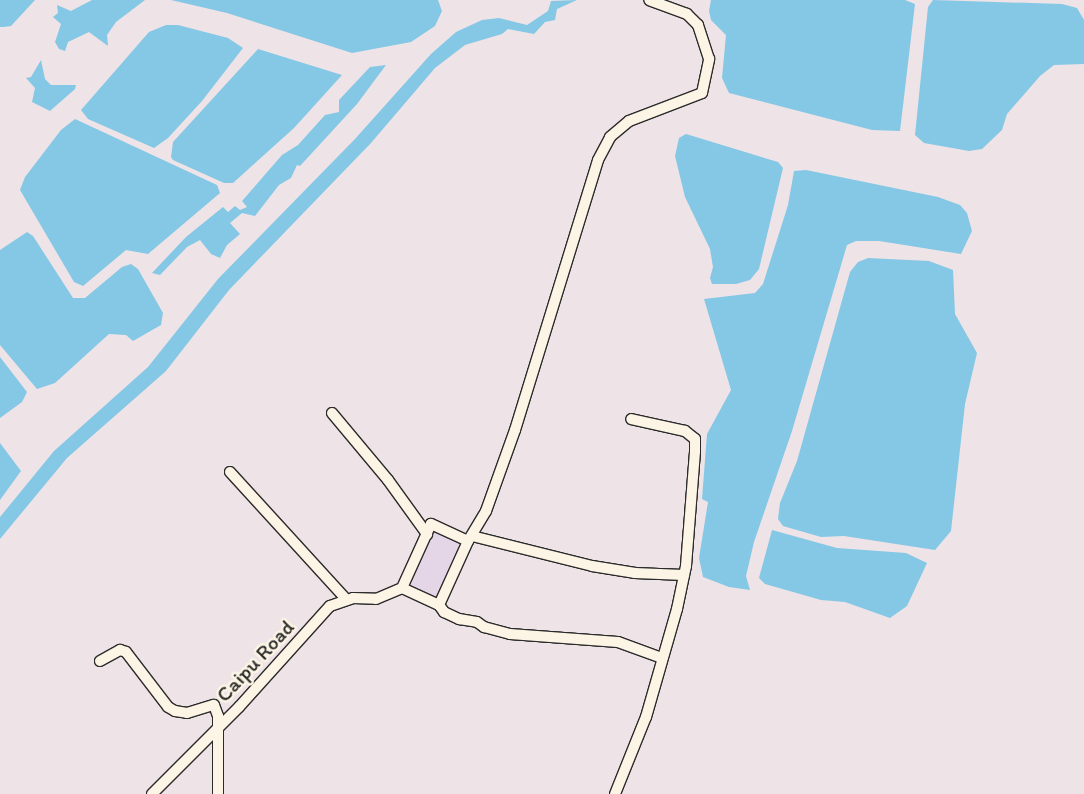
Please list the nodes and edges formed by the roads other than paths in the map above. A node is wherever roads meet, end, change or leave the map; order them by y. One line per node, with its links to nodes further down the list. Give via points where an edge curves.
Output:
1 (648, 0): 6 (street, via 687,14 698,25 709,59 702,93 629,121 610,137 598,160 515,430 486,511)
2 (332, 413): 5 (street, via 388,480)
3 (631, 418): 7 (street, via 685,431 695,439)
4 (230, 472): 9 (street)
5 (426, 534): 6 (street, via 431,524); 8 (street)
6 (470, 538): 7 (street, via 592,566 635,573); 10 (street)
7 (684, 575): 11 (street)
8 (402, 588): 9 (street, Caipu Road, via 376,599); 10 (street)
9 (347, 600): 13 (street, Caipu Road, via 330,606)
10 (439, 605): 11 (street, via 444,612 459,620 510,634 618,642)
11 (662, 658): 16 (street, via 646,717)
12 (100, 661): 13 (street, via 120,650 126,652 168,707 187,713 214,705 218,716)
13 (217, 728): 14 (street, Caipu Road); 15 (street)
14 (152, 794)
15 (218, 794)
16 (615, 794)

